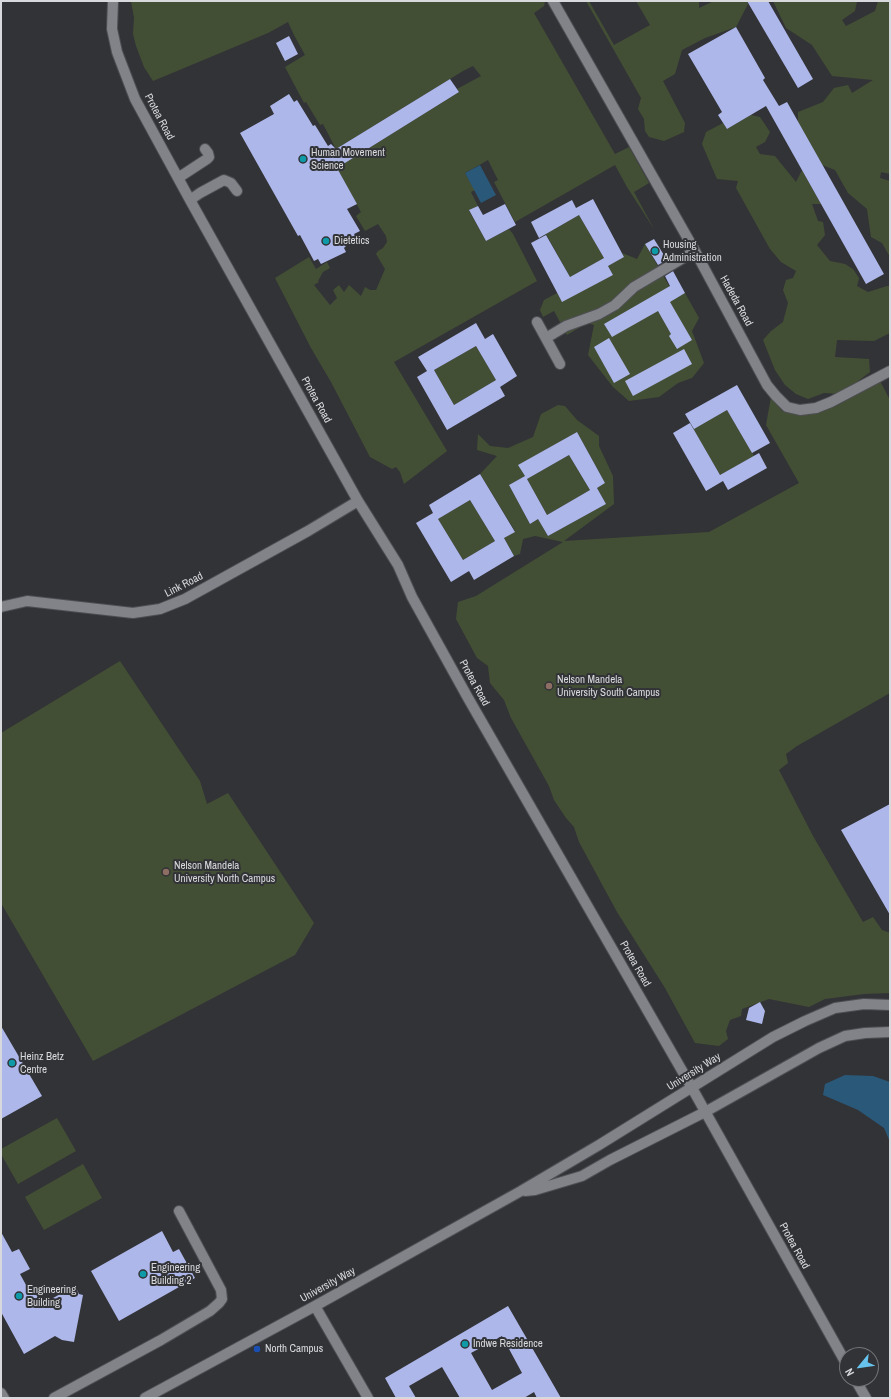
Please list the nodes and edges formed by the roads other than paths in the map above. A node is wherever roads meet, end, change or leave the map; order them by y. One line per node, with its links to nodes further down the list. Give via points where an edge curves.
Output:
1 (113, 1): 4 (lane, Protea Road, via 112,29 117,52 135,99)
2 (553, 1): 7 (lane, Hadeda Road)
3 (206, 149): 4 (lane, via 209,157)
4 (178, 178): 6 (lane, Protea Road)
5 (237, 191): 6 (lane, via 231,183 224,180)
6 (190, 200): 12 (lane, Protea Road)
7 (695, 251): 9 (lane, via 634,287 615,305 566,326); 11 (lane, Hadeda Road, via 767,385 787,407 800,410 816,408)
8 (537, 322): 9 (lane)
9 (546, 338): 10 (lane)
10 (560, 364)
11 (890, 371)
12 (358, 501): 13 (lane, Link Road, via 191,596 160,609 133,613 27,602); 16 (lane, Protea Road, via 398,565 412,597 468,698)
13 (1, 607)
14 (890, 1004): 16 (lane, University Way, via 835,1008 773,1037)
15 (890, 1032): 17 (lane, University Way, via 845,1036 807,1054)
16 (692, 1088): 17 (lane, Protea Road); 18 (lane, University Way)
17 (705, 1112): 18 (lane, University Way, via 582,1176 535,1190); 21 (lane, Protea Road)
18 (521, 1191): 20 (lane, University Way)
19 (179, 1211): 25 (lane, via 221,1290 222,1299 219,1304 161,1340)
20 (315, 1306): 26 (lane, University Way); 27 (lane)
21 (839, 1351)
22 (860, 1387): 28 (lane)
23 (1, 1393): 24 (lane)
24 (4, 1398)
25 (54, 1398)
26 (145, 1398)
27 (368, 1398)
28 (866, 1398)

